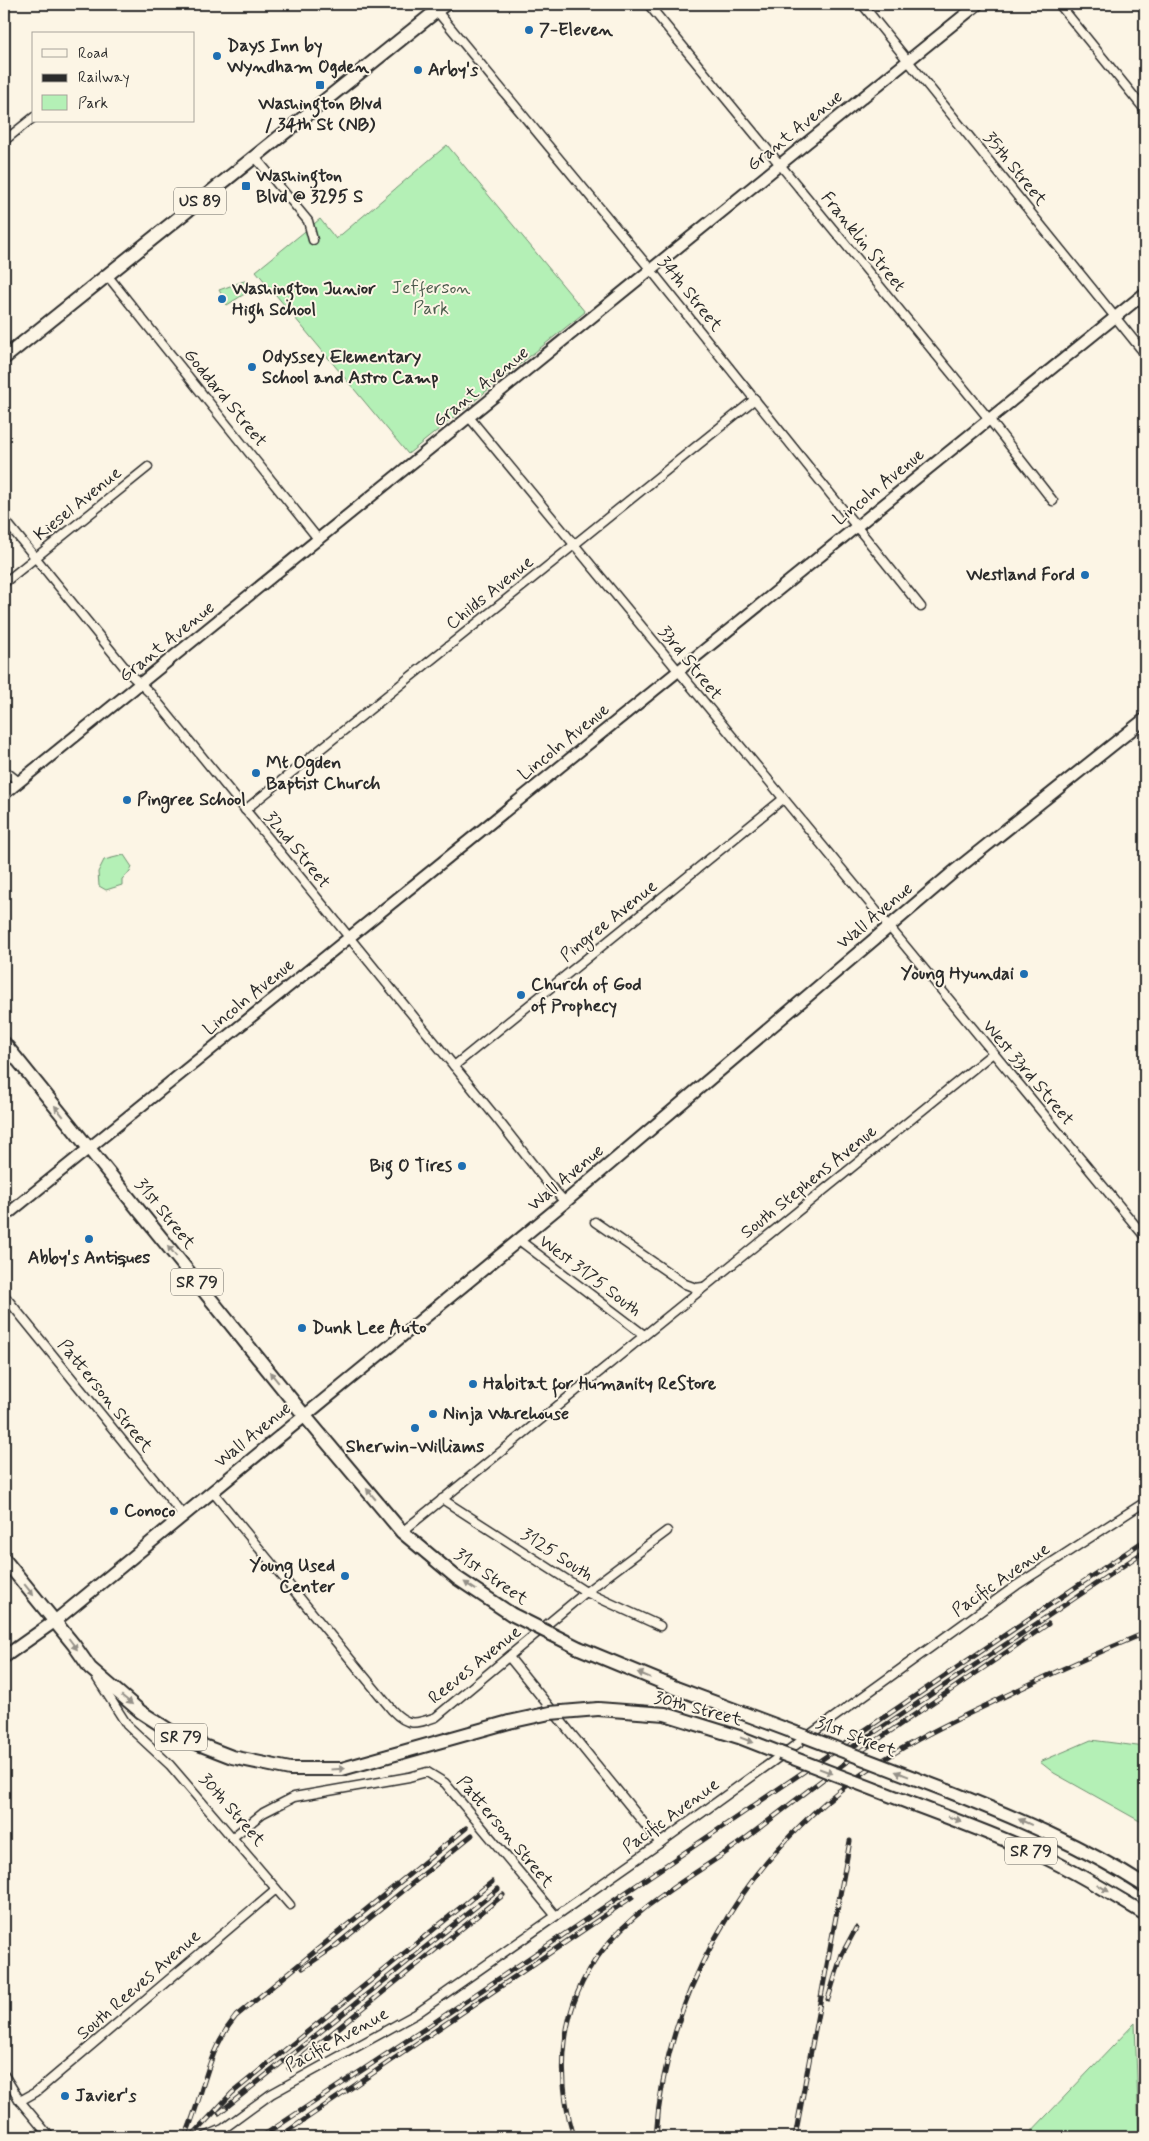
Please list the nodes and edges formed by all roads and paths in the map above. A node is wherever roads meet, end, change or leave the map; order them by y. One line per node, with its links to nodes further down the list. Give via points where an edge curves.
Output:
1 (648, 4): 11 (street, Franklin Street)
2 (862, 4): 6 (street, 35th Street)
3 (978, 4): 6 (street, Grant Avenue)
4 (1060, 4): 7 (street)
5 (438, 6): 10 (main road, US 89); 13 (street, 34th Street)
6 (908, 61): 11 (street, Grant Avenue); 16 (street, 35th Street)
7 (1145, 110)
8 (32, 119): 9 (street)
9 (4, 141)
10 (255, 157): 12 (street, via 308,222); 14 (main road, US 89)
11 (780, 165): 13 (street, Grant Avenue); 21 (street, Franklin Street)
12 (313, 240)
13 (651, 270): 19 (street, 34th Street); 20 (street, Grant Avenue)
14 (107, 275): 18 (main road, US 89); 26 (street, Goddard Street)
15 (1145, 293): 16 (street, Lincoln Avenue)
16 (1116, 317): 17 (street, 35th Street); 21 (street, Lincoln Avenue)
17 (1145, 354)
18 (4, 358)
19 (755, 399): 25 (street, 34th Street); 27 (street, Childs Avenue)
20 (469, 417): 26 (street, Grant Avenue); 27 (street, 33rd Street)
21 (989, 419): 23 (street, Franklin Street); 25 (street, Lincoln Avenue)
22 (148, 468): 28 (street, Kiesel Avenue)
23 (1053, 501)
24 (4, 519): 28 (street, 32nd Street)
25 (857, 526): 30 (street, 34th Street); 31 (street, Lincoln Avenue)
26 (319, 540): 32 (street, Grant Avenue)
27 (574, 545): 31 (street, 33rd Street); 38 (street, Childs Avenue)
28 (35, 558): 29 (street, Kiesel Avenue); 32 (street, 32nd Street)
29 (4, 583)
30 (921, 606)
31 (678, 671): 37 (street, 33rd Street); 40 (street, Lincoln Avenue)
32 (141, 684): 35 (street, Grant Avenue); 38 (street, 32nd Street)
33 (1145, 719): 39 (main road, Wall Avenue)
34 (4, 770): 35 (street)
35 (19, 782): 36 (street, Grant Avenue)
36 (4, 794)
37 (783, 799): 39 (street, 33rd Street); 43 (street, Pingree Avenue)
38 (245, 810): 40 (street, 32nd Street)
39 (889, 927): 42 (street, West 33rd Street); 45 (main road, Wall Avenue)
40 (349, 937): 43 (street, 32nd Street); 44 (street, Lincoln Avenue)
41 (4, 1043): 44 (main road, 31st Street / SR 79, one-way to 41)
42 (993, 1054): 48 (street, West 33rd Street); 50 (street, South Stephens Avenue)
43 (454, 1066): 45 (street, 32nd Street)
44 (90, 1148): 46 (street, Lincoln Avenue); 53 (main road, 31st Street / SR 79, one-way to 44)
45 (565, 1202): 49 (main road, Wall Avenue)
46 (4, 1217)
47 (595, 1222): 50 (street, via 686,1284)
48 (1145, 1237)
49 (519, 1240): 52 (street, West 3175 South); 53 (main road, Wall Avenue)
50 (703, 1287): 52 (street, South Stephens Avenue)
51 (4, 1295): 57 (street, Patterson Street)
52 (644, 1335): 55 (street, South Stephens Avenue)
53 (304, 1415): 54 (main road, Wall Avenue); 58 (main road, 31st Street / SR 79, one-way to 53)
54 (212, 1491): 57 (main road, Wall Avenue); 65 (street, Reeves Avenue, via 402,1721 417,1723 436,1718)
55 (442, 1499): 58 (street, South Stephens Avenue); 61 (street, 3125 South)
56 (1145, 1502): 68 (street, Pacific Avenue, via 1016,1585)
57 (183, 1515): 62 (main road, Wall Avenue)
58 (402, 1532): 69 (main road, 31st Street / SR 79, one-way to 58, bridge, via 1024,1821 578,1648 510,1614 458,1578)
59 (667, 1532): 61 (street, Reeves Avenue)
60 (4, 1559): 62 (main road, 30th Street / SR 79, one-way to 62)
61 (586, 1592): 63 (street, 3125 South); 65 (street, Reeves Avenue)
62 (55, 1621): 64 (main road, Wall Avenue); 66 (main road, 30th Street / SR 79, one-way to 66)
63 (660, 1626)
64 (4, 1657)
65 (509, 1657): 68 (street)
66 (90, 1668): 67 (street, 30th Street, via 127,1725 170,1765); 72 (main road, 30th Street / SR 79, one-way to 72, bridge, via 141,1712 178,1736 232,1758 290,1769 342,1769 550,1713 598,1708 665,1714 738,1737 969,1824 1039,1854)
67 (233, 1837): 70 (street, 30th Street); 73 (street, Patterson Street, via 263,1813 294,1797 426,1772 445,1783)
68 (660, 1843): 73 (street, Pacific Avenue)
69 (1145, 1886)
70 (276, 1889): 71 (street, 30th Street); 75 (street, South Reeves Avenue, via 36,2092)
71 (290, 1905)
72 (1145, 1914)
73 (555, 1915): 77 (street, Pacific Avenue, via 416,2014 271,2094 223,2129)
74 (4, 2075): 75 (street)
75 (20, 2101): 76 (street)
76 (50, 2137)
77 (205, 2137)

